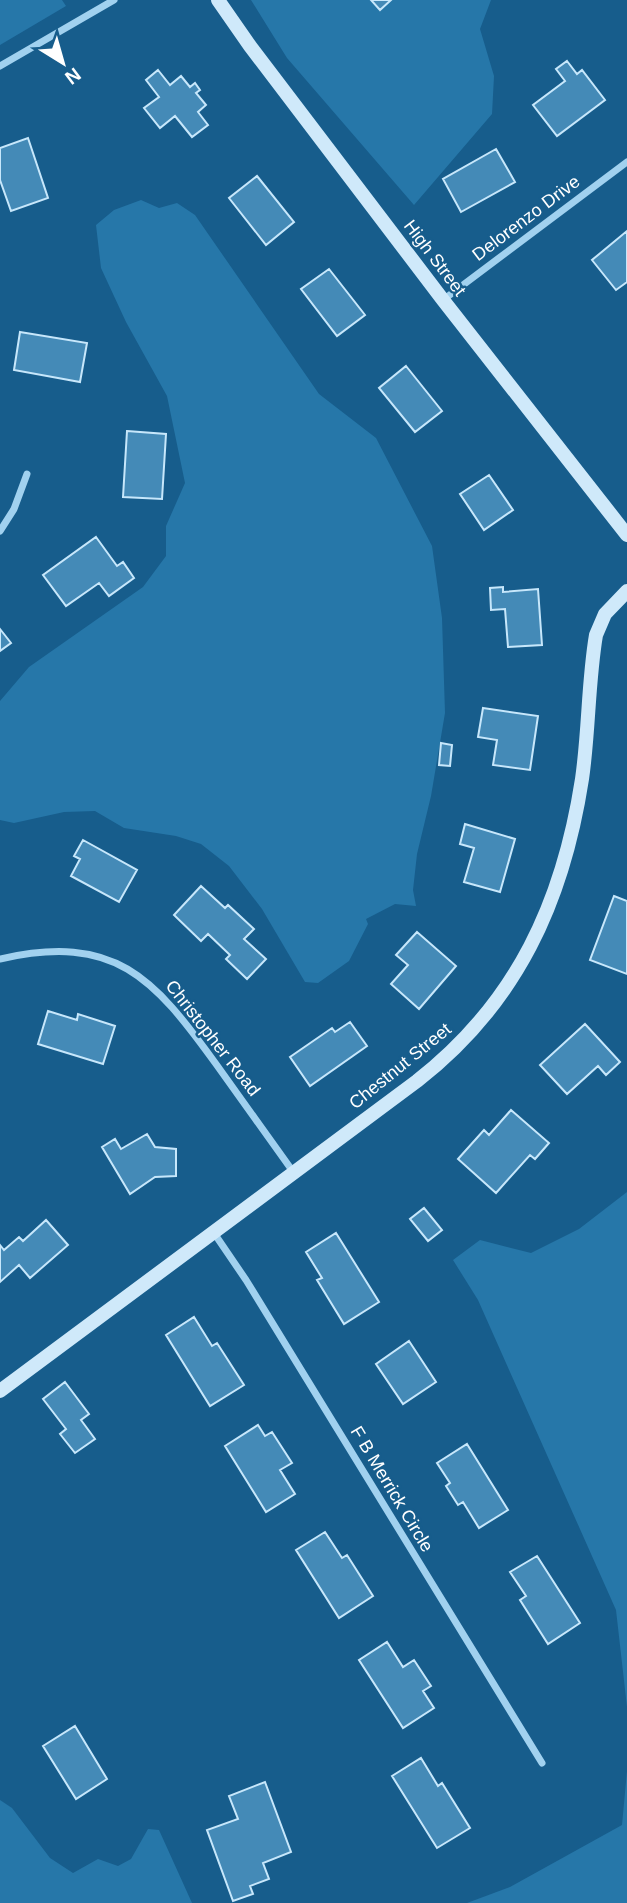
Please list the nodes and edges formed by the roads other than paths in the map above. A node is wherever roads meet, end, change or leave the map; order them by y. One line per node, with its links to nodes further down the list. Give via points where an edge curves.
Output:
1 (114, 0): 3 (street)
2 (218, 0): 5 (main road, High Street)
3 (0, 66)
4 (627, 162): 5 (street, Delorenzo Drive)
5 (443, 300): 8 (main road, High Street)
6 (27, 474): 7 (street)
7 (0, 531)
8 (627, 535)
9 (627, 591): 11 (main road, Chestnut Street, via 605,614 596,635 574,819 557,885 526,957 491,1009 453,1052)
10 (0, 959): 11 (street, Christopher Road, via 49,952 89,953 140,976 193,1032)
11 (294, 1173): 12 (main road, Chestnut Street)
12 (214, 1233): 13 (main road, Chestnut Street); 14 (street, F B Merrick Circle)
13 (0, 1391)
14 (542, 1763)

